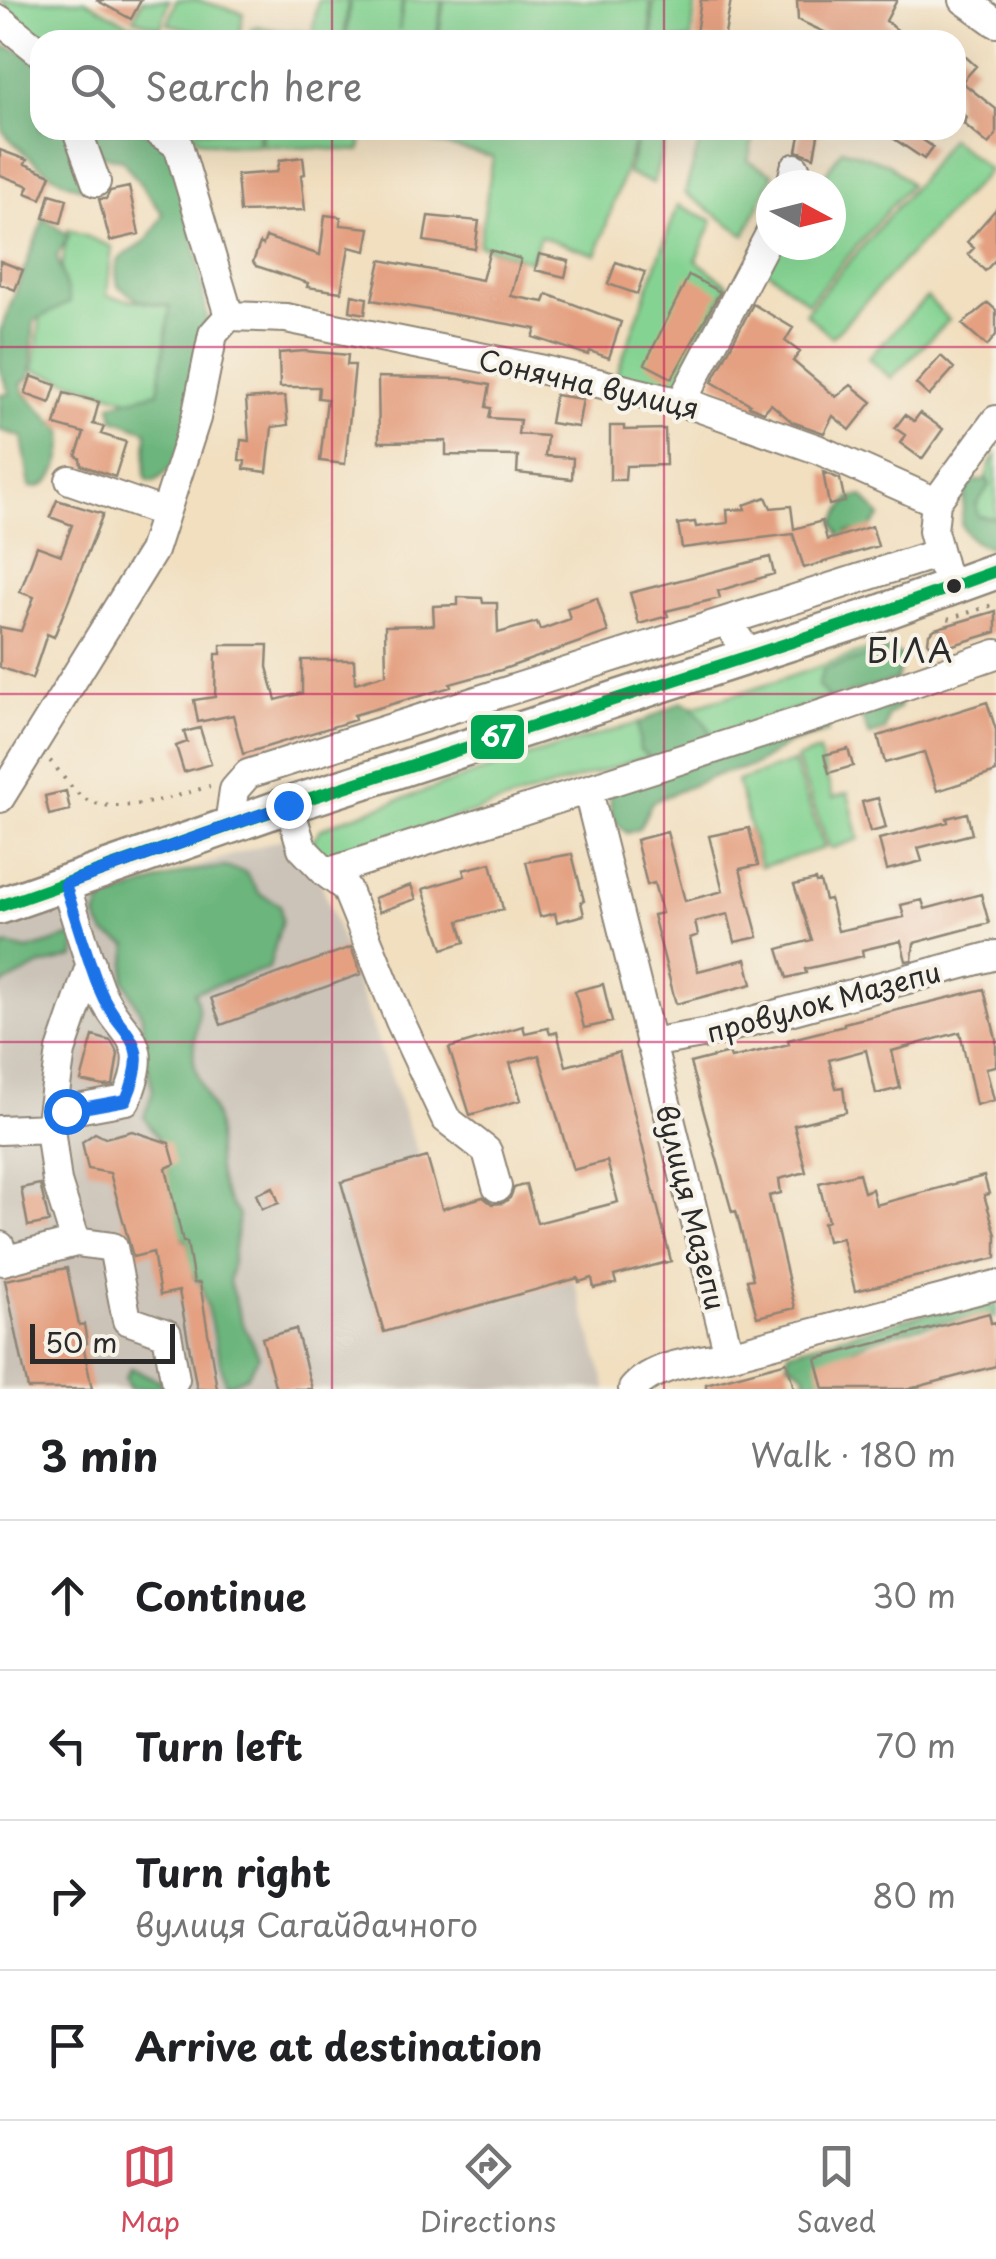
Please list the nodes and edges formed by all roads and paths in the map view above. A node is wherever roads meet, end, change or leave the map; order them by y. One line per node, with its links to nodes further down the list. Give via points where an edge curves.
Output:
1 (964, 0): 3 (street)
2 (0, 20): 4 (street)
3 (996, 23)
4 (30, 44)
5 (81, 140): 7 (street)
6 (169, 140): 9 (street, via 178,146)
7 (96, 182)
8 (756, 260): 10 (street)
9 (229, 316): 10 (street, Сонячна вулиця, via 286,318); 14 (street, via 213,334 196,418)
10 (680, 403): 13 (street, Сонячна вулиця, via 817,450)
11 (996, 420): 13 (street)
12 (70, 480): 14 (street)
13 (936, 502): 15 (street, via 932,531)
14 (165, 513): 21 (street, via 152,552)
15 (939, 553): 17 (street); 18 (street)
16 (996, 571): 17 (main road)
17 (949, 587): 20 (main road)
18 (726, 622): 20 (street); 22 (street)
19 (996, 654): 23 (street)
20 (750, 656): 25 (main road)
21 (32, 745): 22 (path, via 81,796 99,805 136,805); 24 (street)
22 (248, 774): 26 (street, via 234,790)
23 (588, 791): 27 (street); 32 (street, вулиця Мазепи)
24 (0, 798)
25 (288, 805): 26 (main road); 27 (street, via 302,848)
26 (229, 825): 28 (main road)
27 (326, 872): 35 (street, via 346,888 446,1119 488,1151)
28 (65, 884): 29 (main road); 31 (street)
29 (0, 906)
30 (996, 955): 32 (street, провулок Мазепи)
31 (91, 963): 33 (street, via 60,1051); 33 (street, via 101,993 133,1038 138,1073 126,1100 66,1111)
32 (650, 1043): 39 (street, вулиця Мазепи)
33 (50, 1128): 34 (street); 36 (street, via 57,1182)
34 (0, 1130)
35 (497, 1187)
36 (76, 1242): 37 (street, via 3,1261); 40 (street, via 112,1246 127,1320 166,1334)
37 (0, 1246)
38 (996, 1286): 39 (street)
39 (729, 1355): 41 (street, via 671,1368)
40 (175, 1379)
41 (633, 1389)

